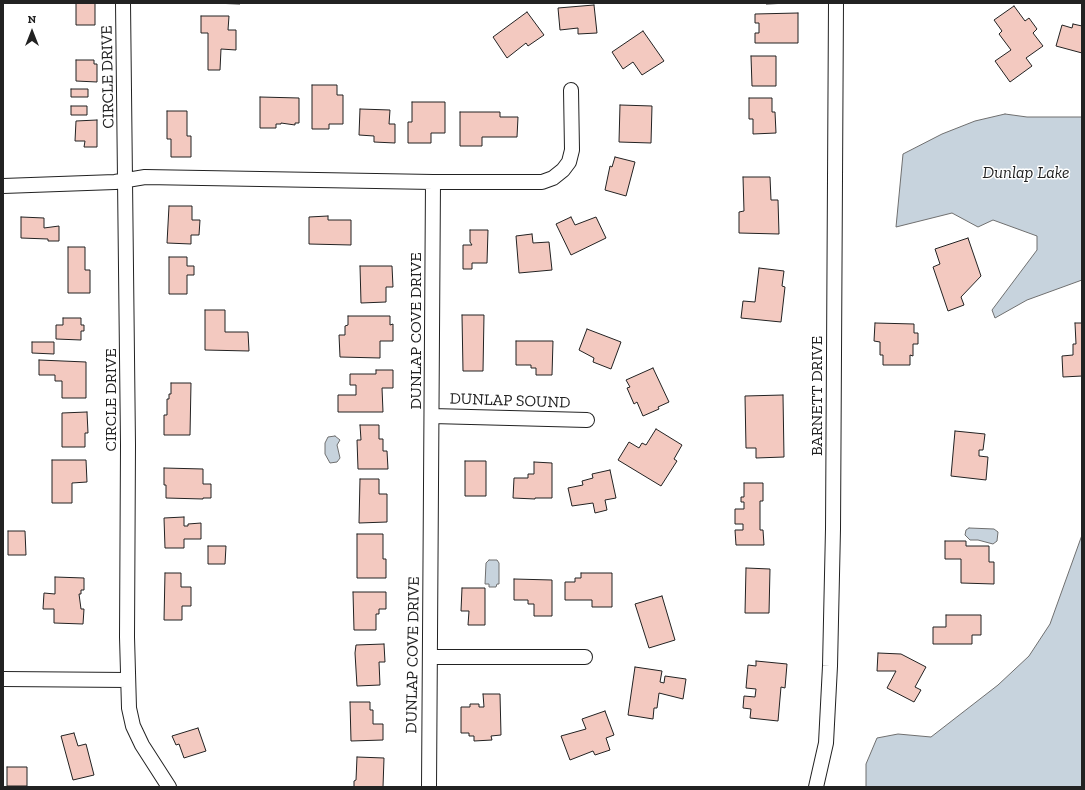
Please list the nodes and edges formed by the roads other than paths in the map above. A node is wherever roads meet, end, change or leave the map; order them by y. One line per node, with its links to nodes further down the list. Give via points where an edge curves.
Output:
1 (123, 3): 4 (street, CIRCLE DRIVE)
2 (836, 3): 15 (street, BARNETT DRIVE, via 830,659 826,743)
3 (571, 90): 5 (street, via 572,150 569,162 553,178 542,182)
4 (126, 180): 5 (street, via 144,177); 6 (street); 12 (street, CIRCLE DRIVE)
5 (433, 182): 7 (street, DUNLAP COVE DRIVE)
6 (3, 186)
7 (432, 416): 8 (street, DUNLAP SOUND); 9 (street, DUNLAP COVE DRIVE)
8 (587, 420)
9 (431, 657): 10 (street); 14 (street, DUNLAP COVE DRIVE)
10 (585, 657)
11 (3, 679): 12 (street)
12 (128, 680): 13 (street, CIRCLE DRIVE, via 129,708 133,726)
13 (169, 787)
14 (429, 787)
15 (816, 787)

